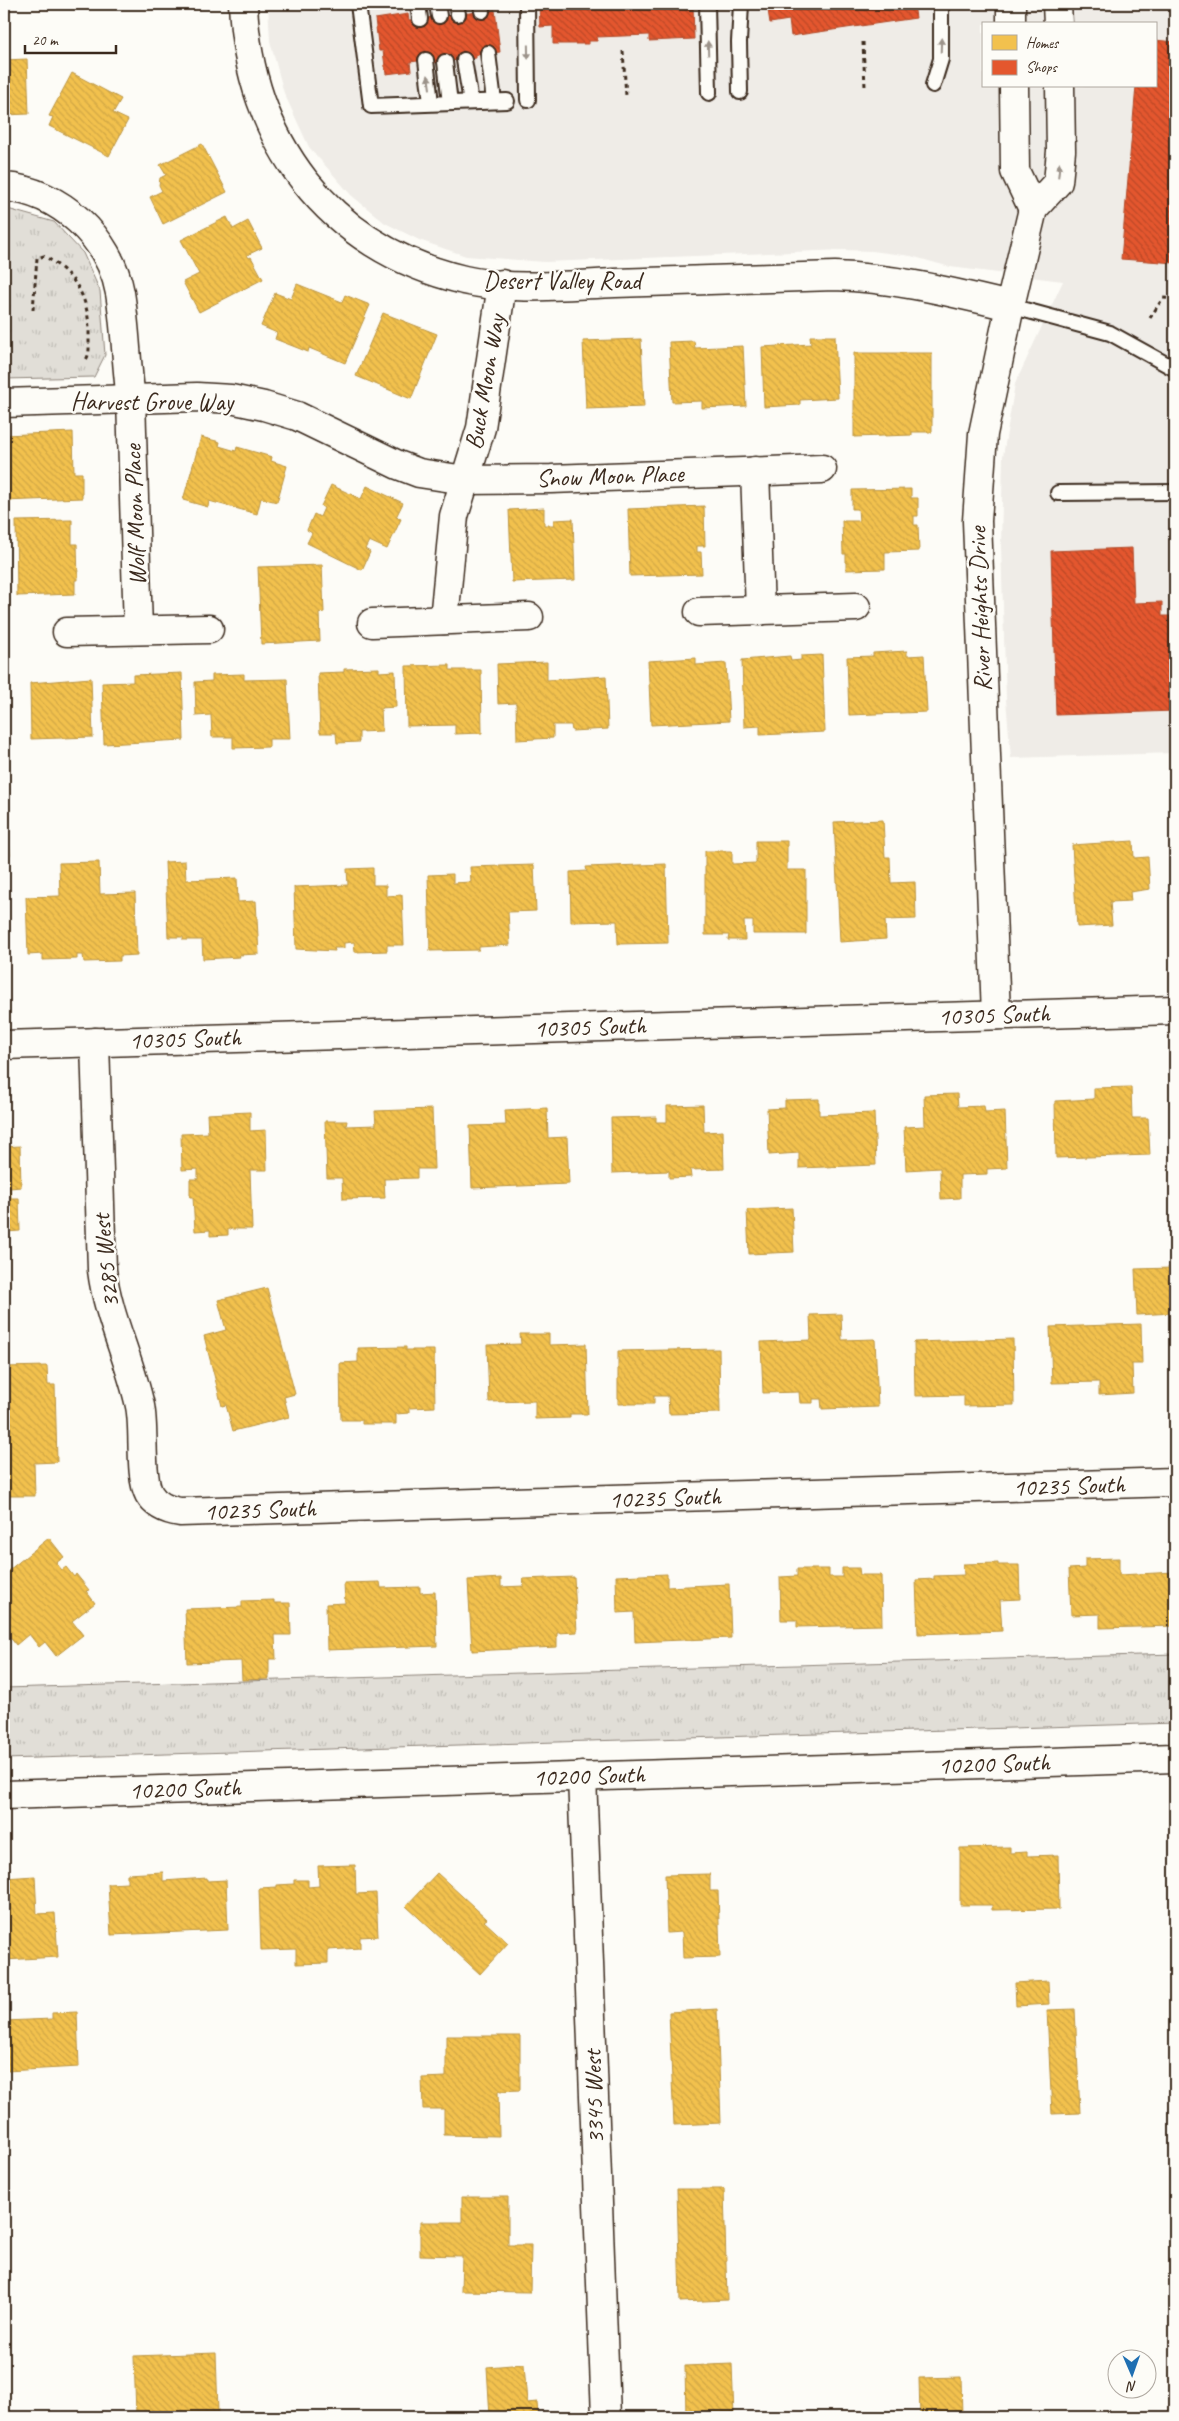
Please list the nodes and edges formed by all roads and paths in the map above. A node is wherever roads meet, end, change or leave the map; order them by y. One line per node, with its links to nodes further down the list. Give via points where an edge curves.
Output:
1 (243, 4): 32 (street, Desert Valley Road, via 246,47 265,114 280,145 321,200 347,224 407,261 465,280)
2 (358, 4): 28 (lane, via 371,106)
3 (418, 4): 10 (lane)
4 (527, 4): 26 (lane, one-way to 26)
5 (706, 4): 24 (lane, one-way to 5)
6 (741, 4): 23 (lane)
7 (941, 4): 19 (lane, one-way to 7, via 941,59)
8 (1011, 4): 11 (street)
9 (1058, 4): 12 (street)
10 (420, 18)
11 (1011, 22)
12 (1058, 22)
13 (863, 42): 20 (path)
14 (623, 51): 25 (path)
15 (488, 53): 27 (lane, via 500,101)
16 (426, 60): 28 (lane, one-way to 16)
17 (464, 60): 27 (lane)
18 (445, 62): 29 (lane)
19 (933, 85)
20 (865, 87)
21 (1014, 88): 31 (street, via 1015,171)
22 (1060, 88): 31 (street, River Heights Drive, one-way to 22, via 1058,182)
23 (740, 92)
24 (709, 93)
25 (626, 96)
26 (528, 100)
27 (470, 102): 29 (lane)
28 (431, 103): 29 (lane)
29 (450, 103)
30 (4, 187): 39 (street, Wolf Moon Place, via 28,192 66,209 95,238 106,255 120,292)
31 (1033, 209): 34 (street, River Heights Drive)
32 (502, 284): 34 (street, Desert Valley Road, via 865,277 924,285); 43 (street, Buck Moon Way, via 481,428)
33 (1175, 299): 36 (path, via 1163,298)
34 (1010, 306): 38 (lane, via 1110,332); 56 (street, River Heights Drive, via 983,434 977,521)
35 (33, 310): 37 (path, via 37,258 44,256 71,276 81,291 89,330 88,358)
36 (1150, 318)
37 (85, 361)
38 (1175, 370)
39 (131, 399): 40 (street, Harvest Grove Way); 43 (street, Harvest Grove Way, via 197,397 264,406 329,430 398,465); 53 (street, Wolf Moon Place)
40 (4, 403)
41 (822, 468): 42 (street, Snow Moon Place)
42 (756, 471): 43 (street, Snow Moon Place); 47 (street)
43 (465, 480): 50 (street, Buck Moon Way, via 454,516)
44 (1175, 492): 45 (lane)
45 (1058, 493)
46 (856, 607): 47 (street)
47 (760, 611): 48 (street)
48 (699, 612)
49 (529, 617): 50 (street)
50 (444, 620): 51 (street)
51 (372, 623)
52 (209, 628): 53 (street)
53 (138, 630): 54 (street)
54 (67, 632)
55 (1175, 1010): 56 (street, 10305 South)
56 (996, 1015): 57 (street, 10305 South)
57 (95, 1042): 58 (street, 10305 South); 60 (street, 3285 West, via 105,1293 140,1407 145,1480)
58 (4, 1045)
59 (1175, 1482): 60 (street, 10235 South, via 180,1512 167,1510)
60 (156, 1503)
61 (1175, 1758): 62 (street, 10200 South)
62 (582, 1776): 63 (street, 10200 South); 64 (street, 3345 West)
63 (4, 1794)
64 (606, 2417)

